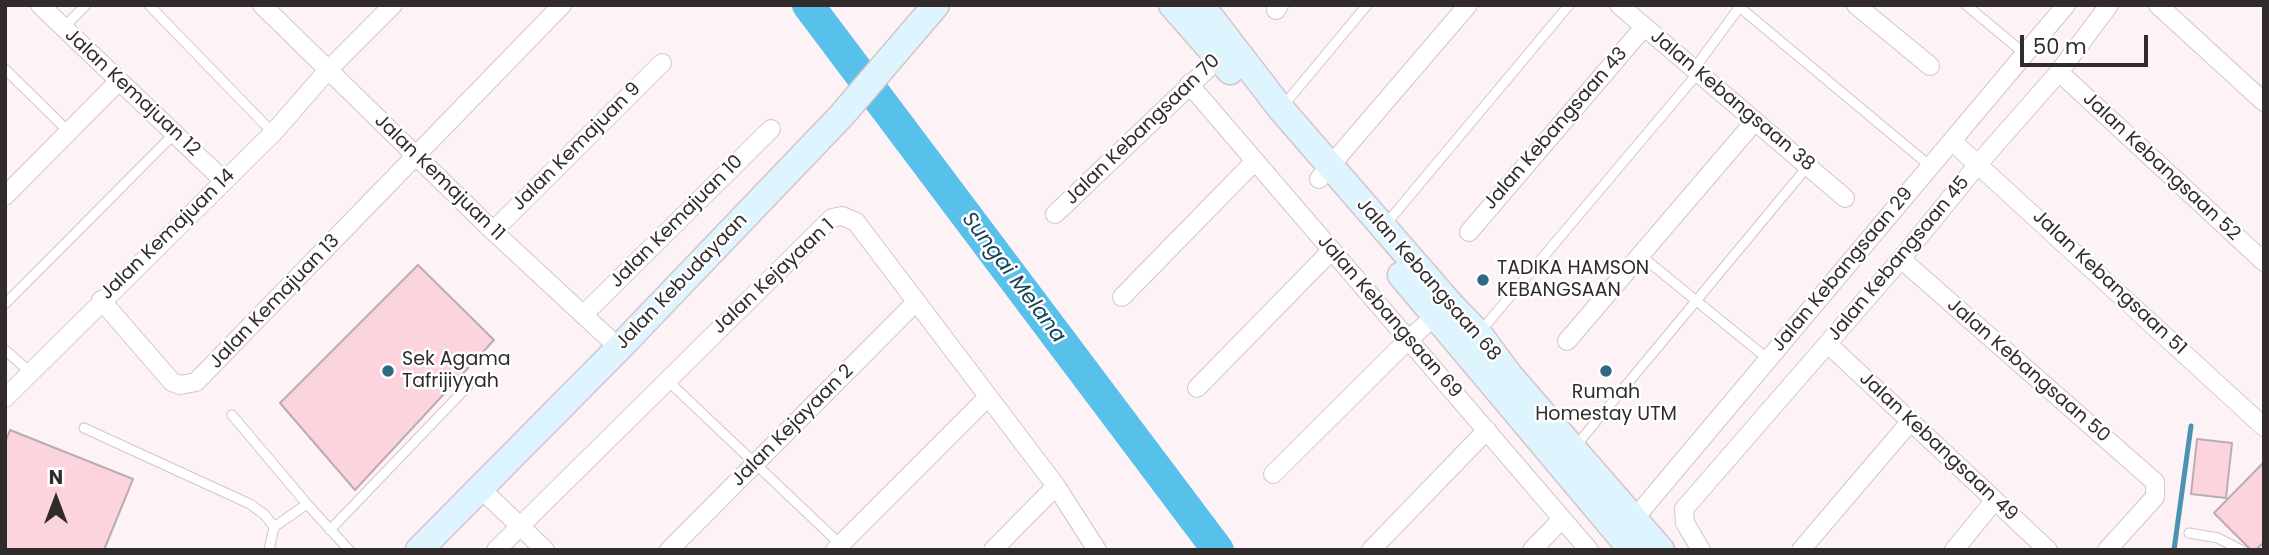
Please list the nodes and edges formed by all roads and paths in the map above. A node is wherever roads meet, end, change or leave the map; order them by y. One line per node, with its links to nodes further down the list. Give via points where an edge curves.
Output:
1 (40, 5): 21 (street, Jalan Kemajuan 12)
2 (86, 5): 21 (lane)
3 (149, 5): 38 (lane)
4 (262, 5): 27 (street, Jalan Kemajuan 11)
5 (393, 5): 27 (street, Jalan Kemajuan 14)
6 (562, 5): 40 (street, Jalan Kemajuan 13)
7 (936, 5): 70 (street, Jalan Kebudayaan, via 842,115)
8 (1172, 5): 22 (street, Jalan Kebangsaan 68)
9 (1200, 5): 22 (street, Jalan Kebangsaan 68)
10 (1367, 5): 33 (lane)
11 (1468, 5): 46 (street)
12 (1569, 5): 52 (lane)
13 (1619, 5): 20 (street, Jalan Kebangsaan 38)
14 (1856, 5): 25 (street)
15 (1966, 5): 23 (lane)
16 (2066, 5): 23 (street, Jalan Kebangsaan 29)
17 (2109, 5): 29 (street, Jalan Kebangsaan 45)
18 (2158, 5): 32 (street)
19 (1739, 6): 28 (lane); 44 (lane)
20 (1644, 27): 28 (street, Jalan Kebangsaan 38); 54 (street, Jalan Kebangsaan 43)
21 (63, 28): 30 (street, Jalan Kemajuan 12)
22 (1225, 52): 31 (street, Jalan Kebangsaan 70); 33 (street, Jalan Kebangsaan 68); 46 (street, Jalan Kebangsaan 68)
23 (2025, 54): 39 (street, Jalan Kebangsaan 29)
24 (662, 63): 53 (street, Jalan Kemajuan 9)
25 (1930, 66)
26 (5, 69): 36 (lane)
27 (328, 70): 38 (street, Jalan Kemajuan 14); 40 (street, Jalan Kemajuan 11)
28 (1696, 71): 34 (street, Jalan Kebangsaan 38); 66 (lane)
29 (2059, 72): 42 (street, Jalan Kebangsaan 45); 58 (street, Jalan Kebangsaan 52)
30 (119, 81): 36 (street); 37 (street, Jalan Kemajuan 12)
31 (1189, 84): 41 (street, Jalan Kebangsaan 69); 51 (street, Jalan Kebangsaan 70)
32 (2264, 102)
33 (1281, 109): 46 (street, Jalan Kebangsaan 68)
34 (1755, 121): 43 (street, Jalan Kebangsaan 38); 56 (street)
35 (771, 130): 65 (street, Jalan Kemajuan 10)
36 (69, 132): 48 (street)
37 (175, 133): 47 (street, Jalan Kemajuan 12); 63 (lane)
38 (273, 133): 47 (street, Jalan Kemajuan 14)
39 (1952, 141): 42 (street, Jalan Kebangsaan 51); 44 (street, Jalan Kebangsaan 29)
40 (415, 155): 53 (street, Jalan Kemajuan 11); 60 (street, Jalan Kemajuan 13, via 196,382 172,382)
41 (1255, 161): 55 (street, Jalan Kebangsaan 69); 59 (street)
42 (1979, 163): 57 (street, Jalan Kebangsaan 45); 81 (street, Jalan Kebangsaan 51)
43 (1808, 166): 50 (street, Jalan Kebangsaan 38); 62 (lane)
44 (1930, 166): 72 (street, Jalan Kebangsaan 29)
45 (5, 169): 48 (street)
46 (1325, 173): 52 (street, Jalan Kebangsaan 68); 64 (street, Jalan Kebangsaan 68)
47 (223, 180): 60 (street, Jalan Kemajuan 14)
48 (19, 182): 49 (street)
49 (5, 196)
50 (1845, 198)
51 (1055, 214)
52 (1383, 228): 64 (street, Jalan Kebangsaan 68)
53 (493, 232): 65 (street, Jalan Kemajuan 11)
54 (1469, 232)
55 (1332, 250): 67 (street, Jalan Kebangsaan 69); 76 (street)
56 (1640, 256): 62 (lane); 68 (street)
57 (1901, 260): 69 (street, Jalan Kebangsaan 45); 114 (street, Jalan Kebangsaan 50, via 2155,482 2155,497)
58 (2264, 262)
59 (1122, 297)
60 (101, 300): 73 (street, Jalan Kemajuan 14)
61 (916, 302): 74 (street, Jalan Kejayaan 1, via 856,222 842,216 832,218); 77 (street, Jalan Kejayaan 1); 85 (street, Jalan Kejayaan 2)
62 (1698, 302): 72 (lane); 84 (lane)
63 (5, 304)
64 (1442, 310): 66 (street, Jalan Kebangsaan 68); 67 (street); 96 (street, Jalan Kebangsaan 68)
65 (584, 314): 70 (street, Jalan Kemajuan 11)
66 (1479, 334): 84 (street, Jalan Kebangsaan 68)
67 (1409, 339): 83 (street, Jalan Kebangsaan 69); 86 (street)
68 (1567, 341)
69 (1829, 345): 80 (street, Jalan Kebangsaan 49); 110 (street, Jalan Kebangsaan 45, via 1684,509 1689,532)
70 (619, 348): 88 (street, Jalan Kebudayaan)
71 (5, 351): 73 (lane)
72 (1768, 359): 96 (street, Jalan Kebangsaan 29)
73 (30, 372): 78 (street, Jalan Kemajuan 14)
74 (667, 380): 85 (lane); 92 (street, Jalan Kejayaan 1)
75 (468, 386): 94 (lane)
76 (1197, 388)
77 (988, 397): 87 (street, Jalan Kejayaan 1); 97 (street)
78 (5, 398)
79 (232, 415): 90 (lane)
80 (1910, 422): 89 (street, Jalan Kebangsaan 49); 111 (street)
81 (2264, 427)
82 (84, 428): 93 (lane, via 250,504)
83 (1486, 430): 91 (street, Jalan Kebangsaan 69); 106 (street)
84 (1573, 450): 96 (street, Jalan Kebangsaan 68)
85 (755, 463): 97 (lane); 103 (street, Jalan Kejayaan 2)
86 (1273, 474)
87 (1056, 486): 104 (street); 105 (street, Jalan Kejayaan 1)
88 (480, 488): 92 (street); 100 (street, Jalan Kebudayaan)
89 (1995, 500): 112 (street); 113 (street, Jalan Kebangsaan 49)
90 (307, 504): 93 (lane); 94 (lane)
91 (1562, 519): 107 (street); 108 (street, Jalan Kebangsaan 69)
92 (520, 525): 101 (street, Jalan Kejayaan 1); 102 (street)
93 (274, 527): 98 (lane)
94 (330, 530): 99 (lane)
95 (2189, 533): 115 (lane, via 2218,538)
96 (1629, 535): 109 (street, Jalan Kebangsaan 68)
97 (841, 548)
98 (269, 550)
99 (349, 550)
100 (419, 550)
101 (496, 550)
102 (545, 550)
103 (669, 550)
104 (993, 550)
105 (1097, 550)
106 (1371, 550)
107 (1532, 550)
108 (1589, 550)
109 (1661, 550)
110 (1701, 550)
111 (1801, 550)
112 (1954, 550)
113 (2048, 550)
114 (2108, 550)
115 (2241, 550)

